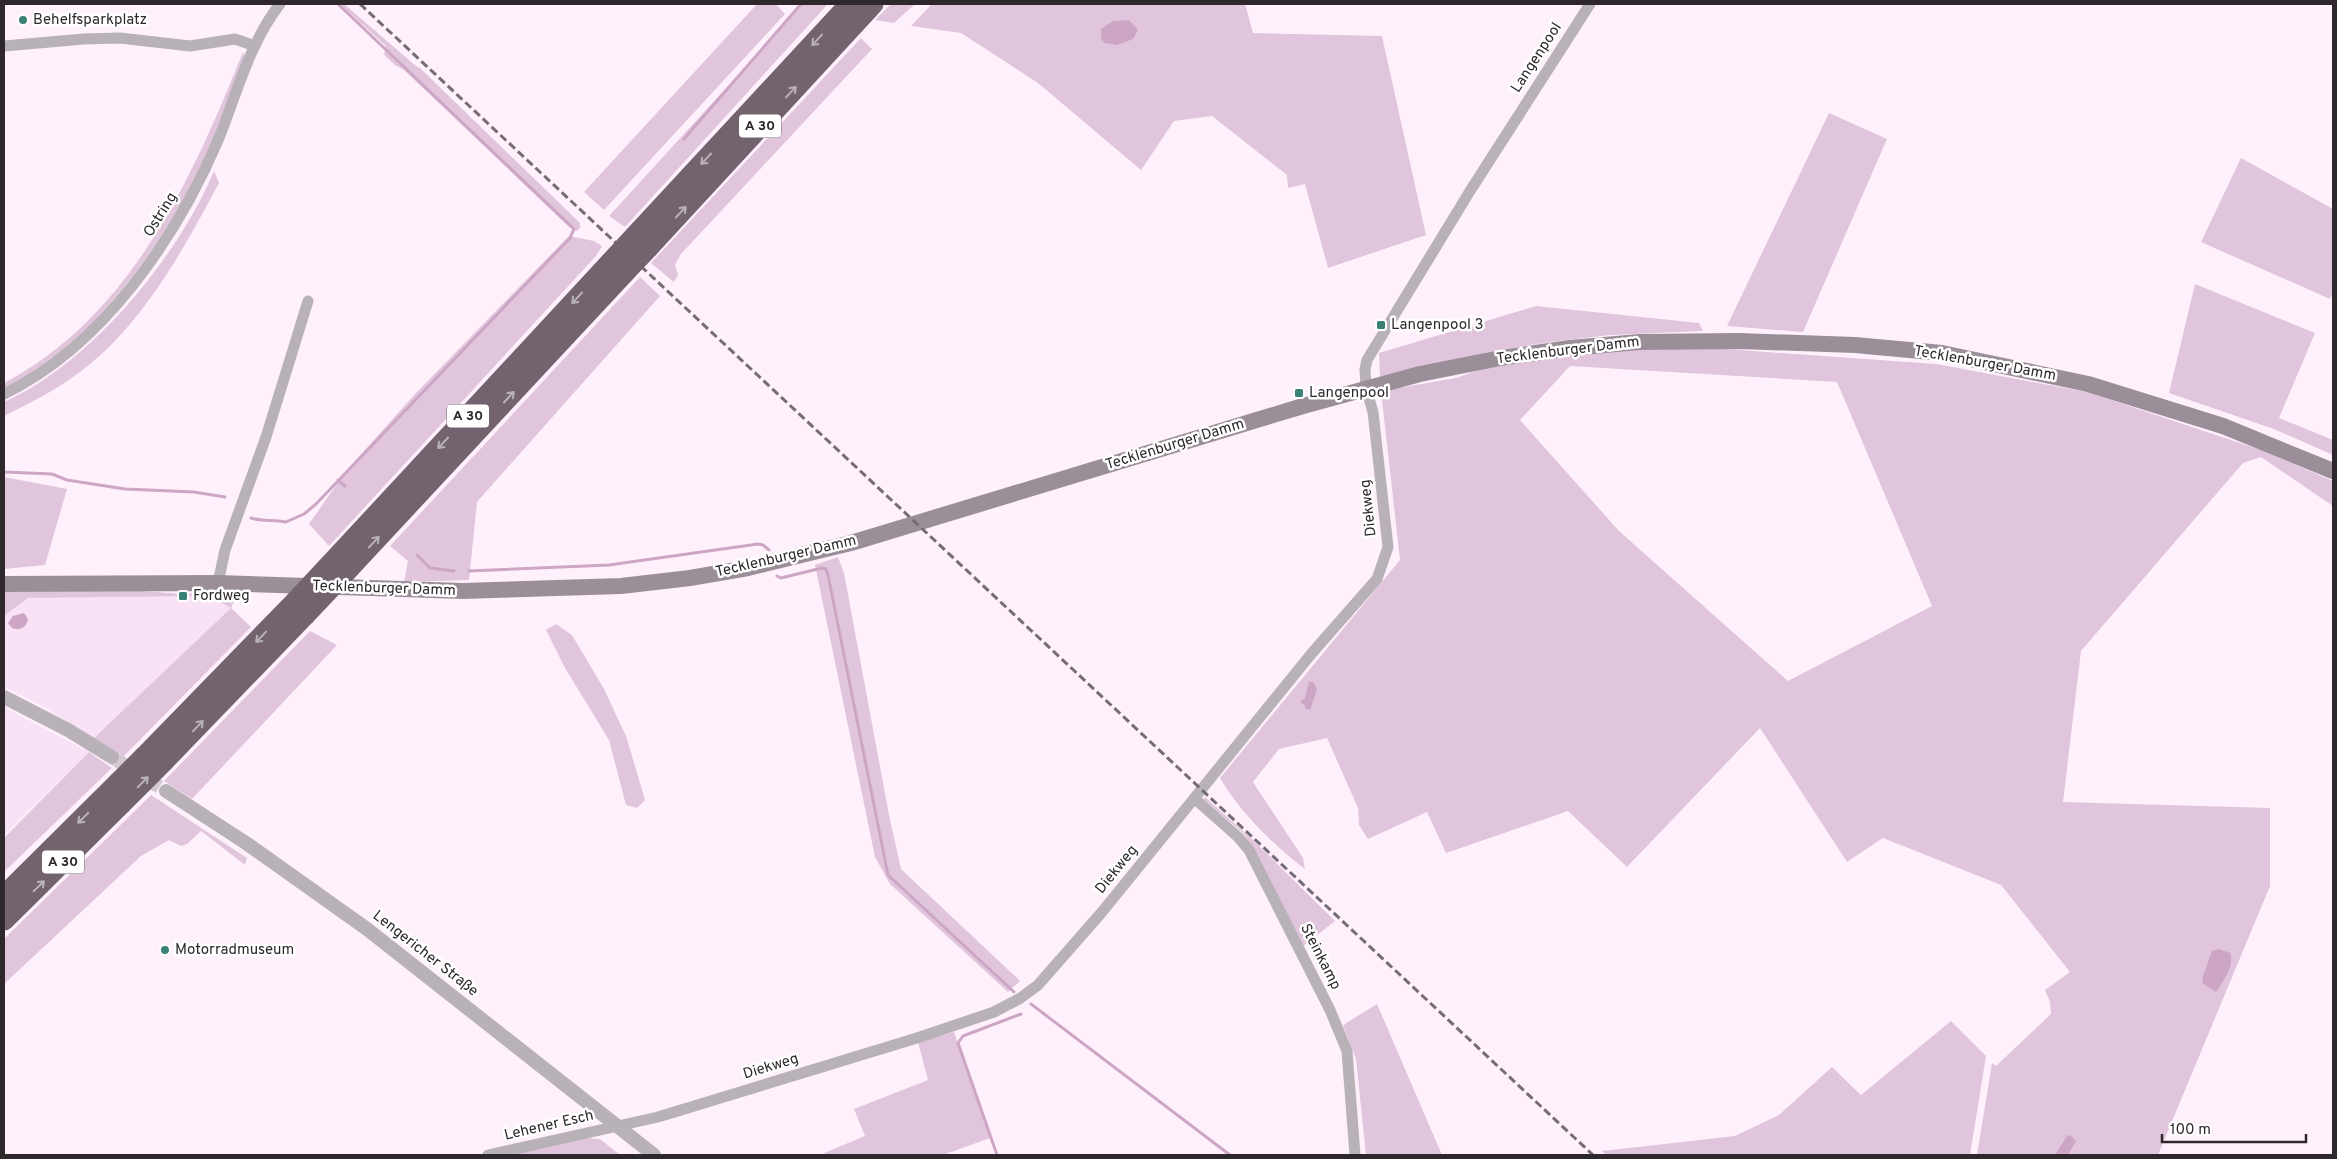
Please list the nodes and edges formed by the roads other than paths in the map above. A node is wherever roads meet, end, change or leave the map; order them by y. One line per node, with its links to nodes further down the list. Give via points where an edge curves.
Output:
1 (280, 4): 6 (street, Ostring)
2 (850, 4): 7 (highway, A 30, one-way to 7)
3 (873, 4): 7 (highway, A 30, one-way to 3)
4 (1590, 4): 9 (street, Langenpool, via 1371,350 1365,369)
5 (4, 46): 6 (street, via 120,38 190,46 235,39)
6 (255, 46): 10 (street, Ostring, via 206,167 181,215 145,268 109,312 69,352 25,384)
7 (641, 242): 16 (highway, A 30, bridge, via 333,574)
8 (308, 301): 12 (street, via 266,437 225,550)
9 (1366, 388): 11 (main road, Tecklenburger Damm, via 1500,358 1640,342 1739,341 1865,346 1942,353 2088,384 2223,426); 12 (main road, Tecklenburger Damm, via 851,543 729,572 621,586 527,590); 18 (street, Diekweg, via 1373,412 1387,528 1388,547 1377,579 1312,653)
10 (4, 394)
11 (2333, 470)
12 (218, 583): 13 (main road, Tecklenburger Damm)
13 (4, 584)
14 (4, 697): 15 (street)
15 (112, 757)
16 (154, 759): 19 (highway, A 30, one-way to 19, bridge, via 118,783); 20 (highway, A 30, one-way to 16, bridge, via 122,804)
17 (166, 791): 21 (street, Lengericher Straße, via 360,923)
18 (1195, 799): 21 (street, Diekweg, via 1070,949 1038,985 1019,999 965,1023 658,1117); 24 (street, Steinkamp, via 1238,836 1248,850 1330,1010 1347,1052)
19 (4, 896)
20 (4, 920)
21 (617, 1126): 22 (street, Lehener Esch); 23 (street, Lengericher Straße)
22 (488, 1155)
23 (654, 1155)
24 (1356, 1155)

